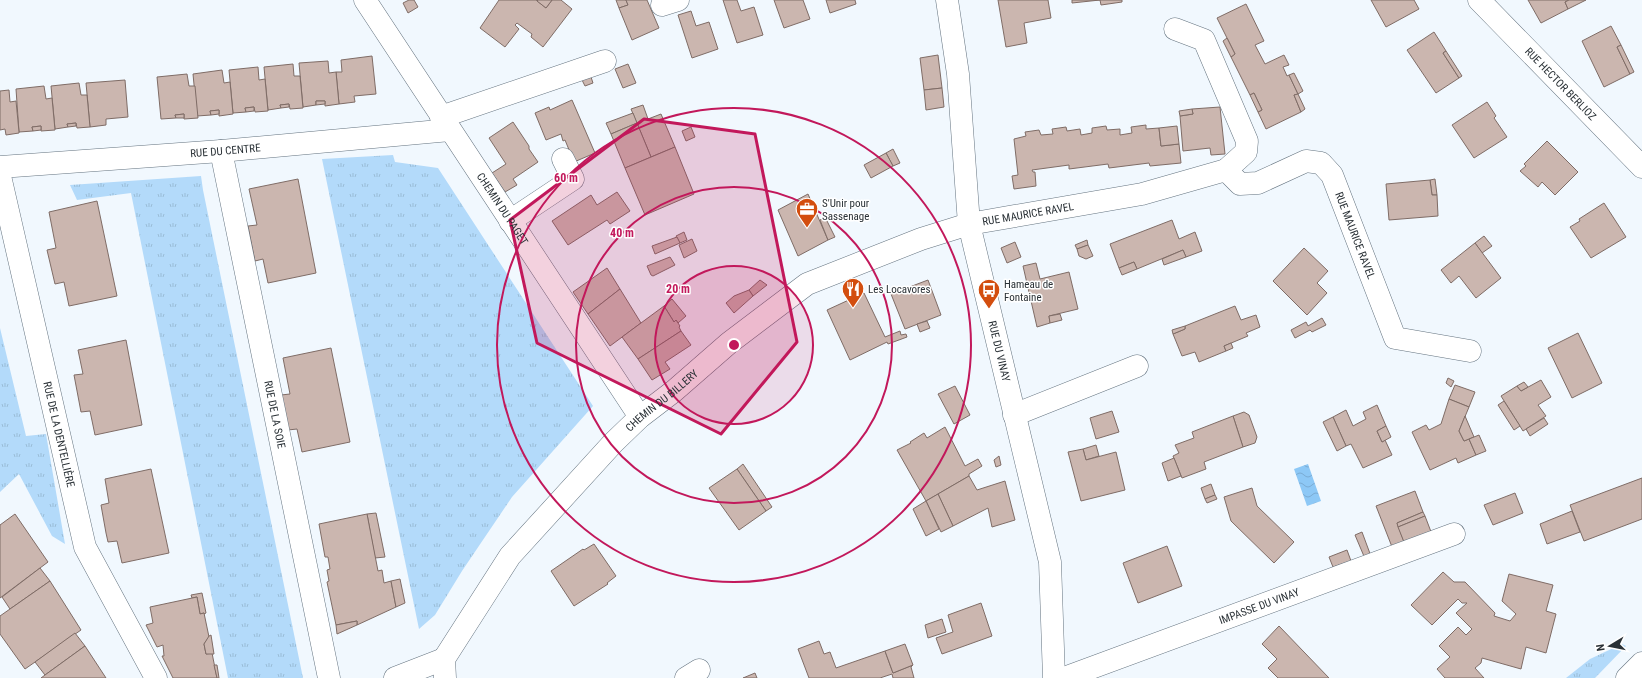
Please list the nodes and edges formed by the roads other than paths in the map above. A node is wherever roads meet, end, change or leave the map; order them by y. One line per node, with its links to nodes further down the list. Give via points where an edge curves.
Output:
1 (365, 0): 6 (street, CHEMIN DU PAGET)
2 (947, 0): 14 (street, RUE DU VINAY, via 958,74)
3 (1479, 0): 10 (street, RUE HECTOR BERLIOZ)
4 (1175, 29): 11 (street, RUE MAURICE RAVEL, via 1204,40 1247,141 1246,152)
5 (605, 60): 6 (street, RUE DU CENTRE)
6 (446, 123): 7 (street, RUE DU CENTRE); 13 (street, CHEMIN DU PAGET)
7 (221, 151): 9 (street, RUE DU CENTRE); 23 (street, RUE DE LA SOIE)
8 (563, 159): 13 (street, via 573,179)
9 (0, 167)
10 (1642, 167)
11 (1226, 170): 14 (street, RUE MAURICE RAVEL, via 1142,194); 15 (street, RUE MAURICE RAVEL, via 1240,184 1258,183 1306,161 1321,163 1332,175 1395,338)
12 (0, 176): 22 (street, RUE DE LA DENTELLIÈRE, via 85,547)
13 (510, 221): 18 (street, CHEMIN DU PAGET)
14 (969, 224): 17 (street, RUE DU VINAY); 18 (street, CHEMIN DU BILLERY, via 807,284 729,343)
15 (1470, 351)
16 (1137, 366): 17 (street)
17 (1014, 415): 25 (street, RUE DU VINAY, via 1050,562)
18 (640, 417): 21 (street, CHEMIN DU BILLERY, via 510,556)
19 (1454, 534): 26 (street, IMPASSE DU VINAY)
20 (1642, 663): 27 (street)
21 (444, 668): 24 (street)
22 (156, 678)
23 (329, 678)
24 (395, 678)
25 (1054, 678)
26 (1064, 678)
27 (1627, 678)

